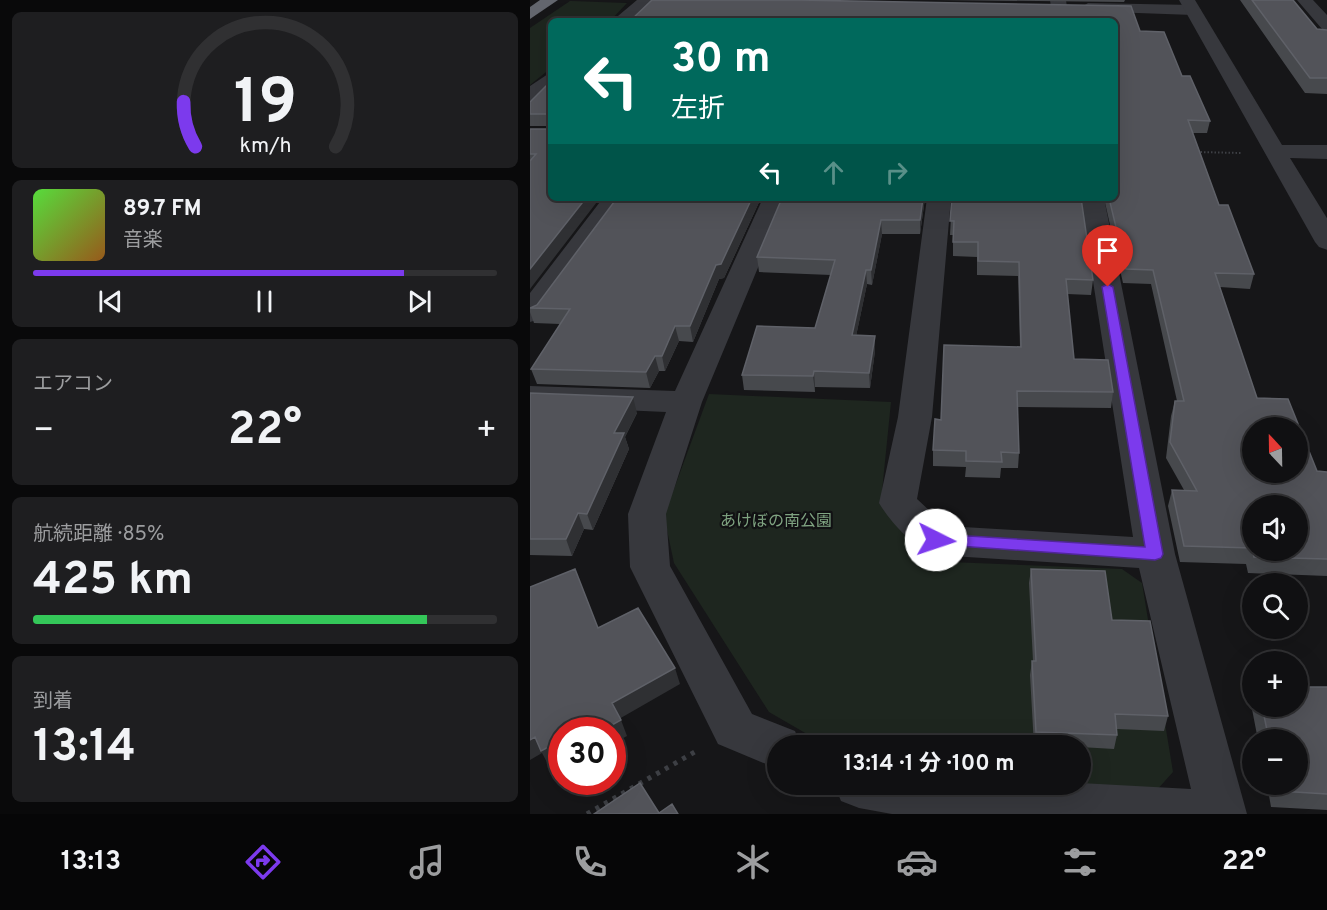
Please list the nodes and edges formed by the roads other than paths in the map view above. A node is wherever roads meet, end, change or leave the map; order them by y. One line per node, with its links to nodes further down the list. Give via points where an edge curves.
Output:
1 (550, 0): 7 (highway)
2 (647, 0): 3 (street); 8 (street)
3 (660, 0)
4 (1305, 0): 9 (street)
5 (1190, 5): 6 (street); 12 (street)
6 (1056, 9)
7 (530, 14)
8 (624, 18)
9 (1328, 26)
10 (548, 80): 11 (street)
11 (530, 95)
12 (1276, 151): 13 (street); 18 (street)
13 (1328, 152)
14 (613, 201): 19 (street)
15 (774, 201): 21 (street)
16 (939, 201): 22 (street, via 915,417 898,503 936,540)
17 (1093, 201): 22 (street)
18 (1328, 242)
19 (530, 313)
20 (530, 396): 21 (street)
21 (686, 402): 23 (street, via 647,514 650,567 735,729)
22 (1155, 554): 26 (street)
23 (767, 742)
24 (921, 795): 25 (street, via 960,802)
25 (1195, 814)
26 (1222, 814)

